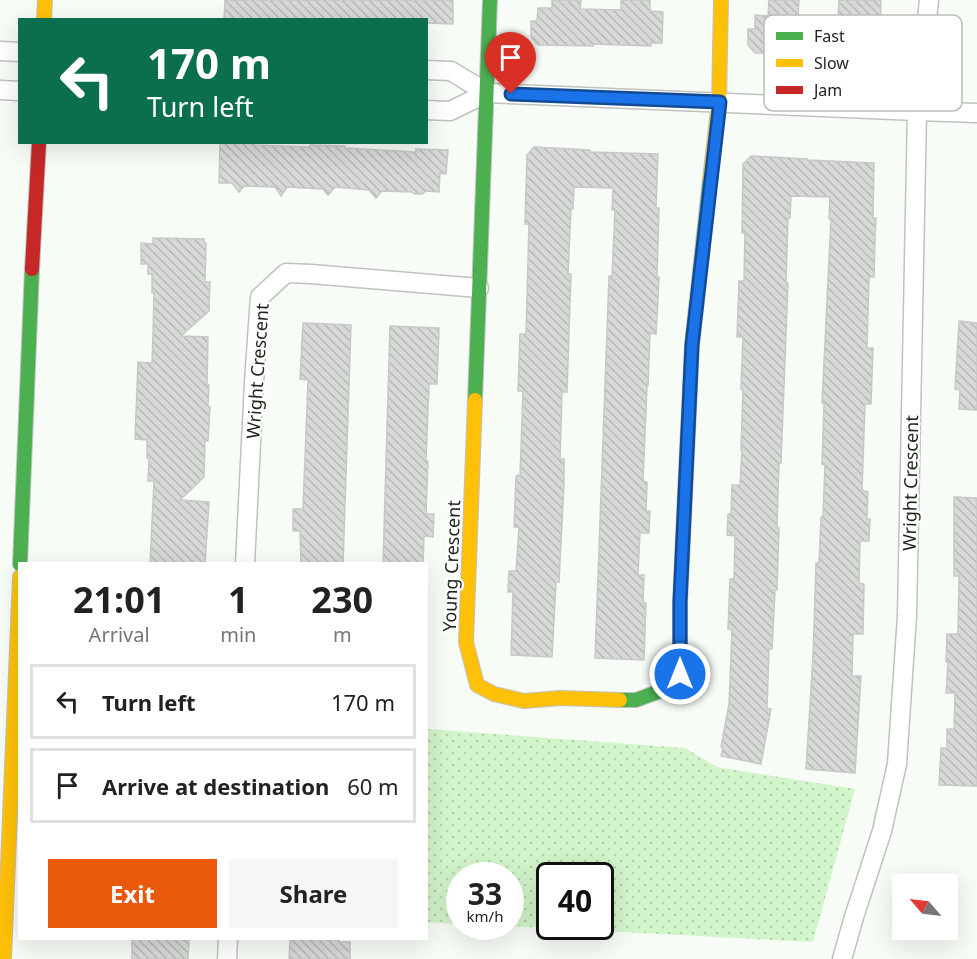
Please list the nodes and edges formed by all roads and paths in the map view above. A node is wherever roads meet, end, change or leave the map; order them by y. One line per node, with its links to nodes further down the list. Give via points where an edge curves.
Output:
1 (45, 0): 6 (street)
2 (490, 0): 12 (street, Young Crescent)
3 (721, 0): 13 (street)
4 (929, 0): 5 (street, Wright Crescent)
5 (927, 15)
6 (44, 18)
7 (0, 51): 8 (street)
8 (18, 52)
9 (428, 70): 12 (street, via 451,71)
10 (0, 90): 11 (street)
11 (18, 91)
12 (487, 93): 13 (street); 15 (street, via 450,111); 19 (street, Young Crescent)
13 (720, 102): 14 (street); 19 (street, Young Crescent, via 692,345 680,674 663,690 636,700 524,701 494,694 477,685 466,642)
14 (764, 104)
15 (428, 110)
16 (917, 111): 17 (street); 26 (street, Wright Crescent, via 907,616 897,764 882,831)
17 (977, 113)
18 (39, 144): 20 (street)
19 (479, 288): 21 (street, Wright Crescent, via 286,273 260,297)
20 (20, 562)
21 (245, 562)
22 (18, 625): 24 (street)
23 (228, 940): 25 (street)
24 (4, 959)
25 (227, 959)
26 (842, 959)

